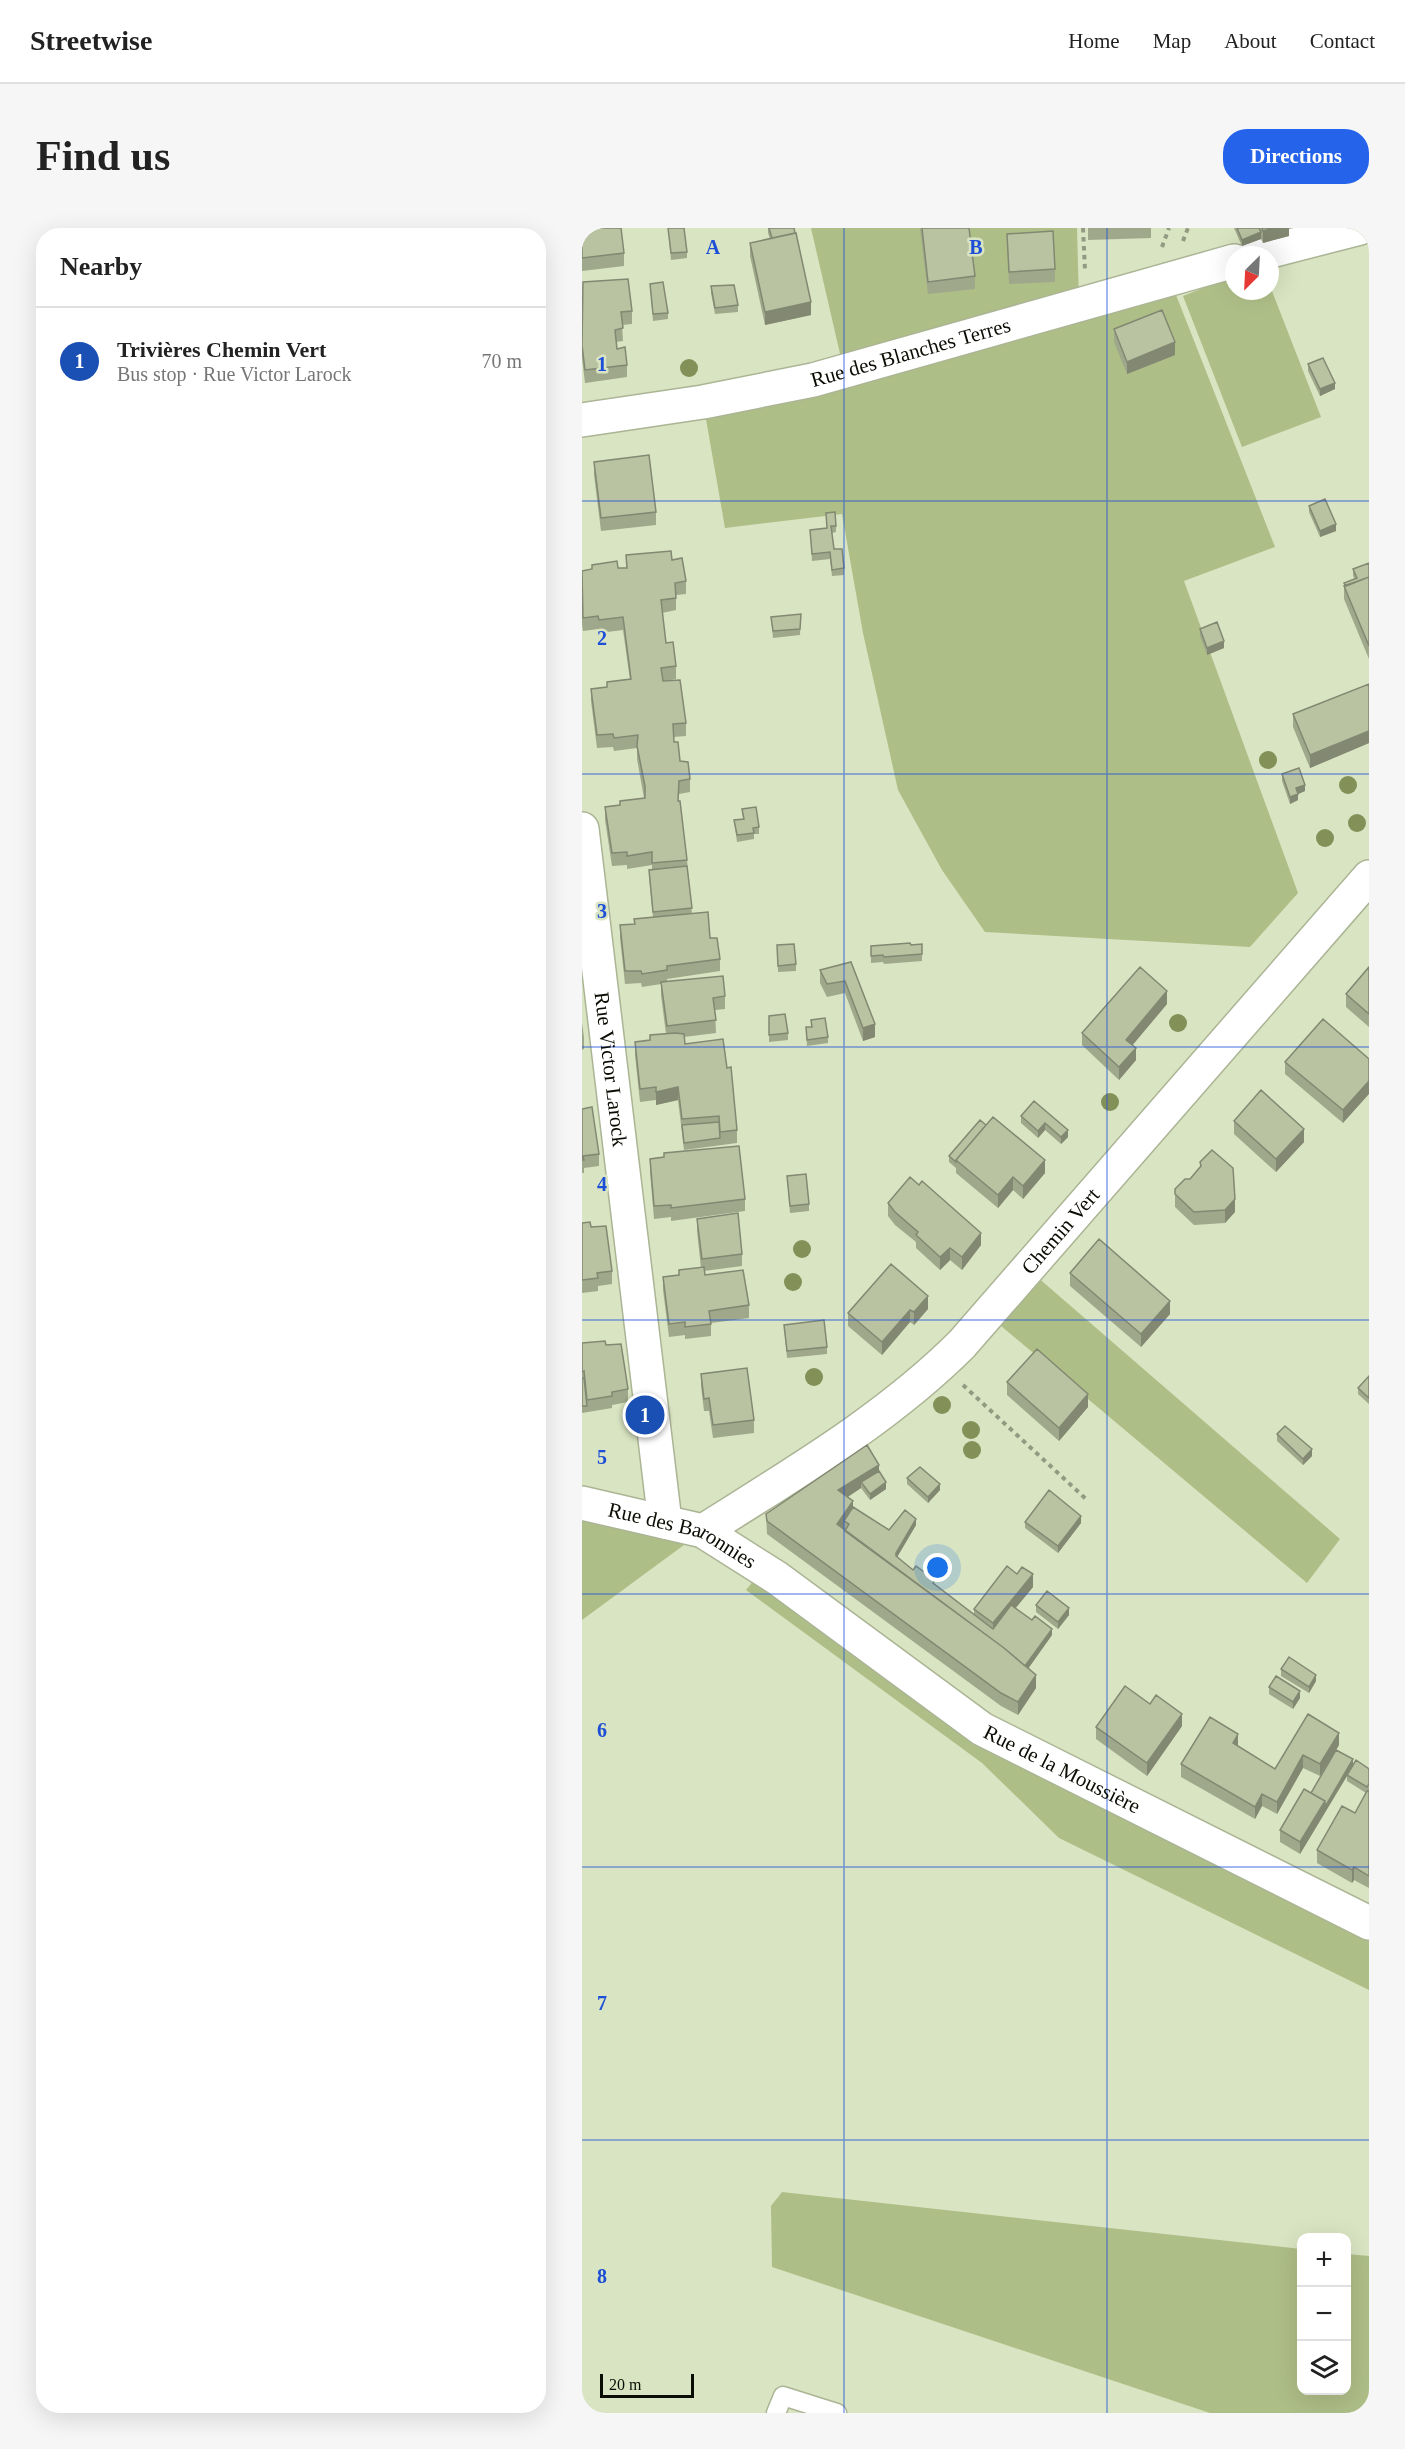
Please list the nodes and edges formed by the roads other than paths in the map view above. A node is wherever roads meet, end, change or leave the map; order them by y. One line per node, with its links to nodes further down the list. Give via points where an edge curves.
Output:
1 (1359, 228): 2 (street)
2 (1279, 249)
3 (1225, 263): 4 (street, Rue des Blanches Terres, via 813,380)
4 (582, 420)
5 (582, 829): 8 (street, Rue Victor Larock)
6 (1369, 877): 9 (street, Chemin Vert, via 941,1365 840,1444)
7 (582, 1503): 8 (street, Rue des Baronnies)
8 (665, 1522): 9 (street, Rue des Baronnies)
9 (703, 1531): 10 (street, Rue des Baronnies)
10 (777, 1578): 11 (street, Rue de la Moussière, via 982,1730)
11 (1369, 1923)
12 (776, 2413): 13 (lane, via 783,2396)
13 (837, 2413)

